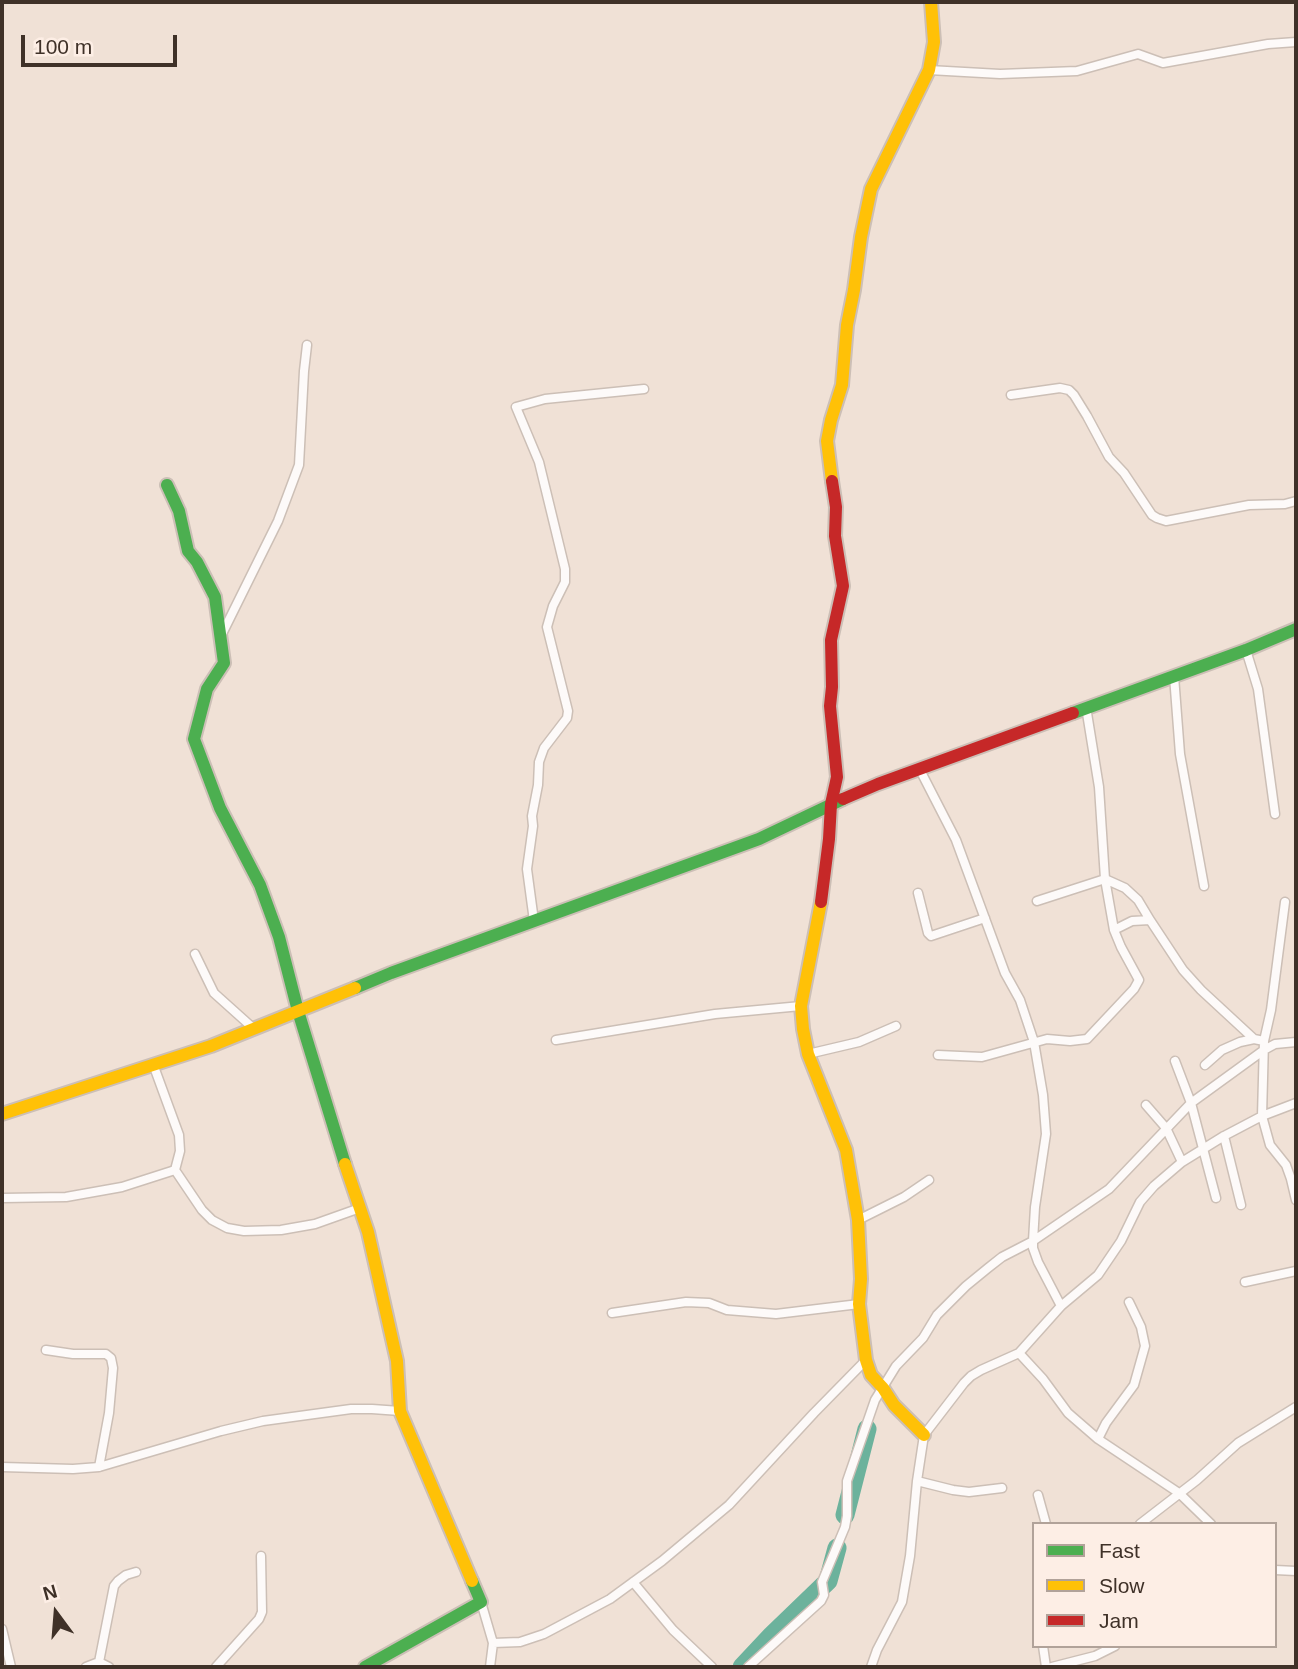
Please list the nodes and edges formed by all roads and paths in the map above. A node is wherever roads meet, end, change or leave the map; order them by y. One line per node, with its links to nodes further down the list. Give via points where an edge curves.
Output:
1 (931, 2): 3 (street, via 934,42)
2 (1296, 42): 3 (street, via 1163,63 1138,54 1077,71 1000,74)
3 (929, 70): 15 (street, via 871,189 846,325 842,385 827,441 843,586 831,640 830,706 837,777)
4 (307, 345): 10 (street, via 299,465 278,521)
5 (644, 390): 24 (street, via 545,399 516,407 540,462 565,569 565,582 547,627 568,718 544,748 539,762 527,869)
6 (1011, 395): 8 (street, via 1069,390 1109,457 1157,518 1166,521)
7 (167, 485): 10 (street, via 179,511 188,551 215,597)
8 (1296, 501)
9 (1296, 629): 11 (street)
10 (221, 636): 28 (street, via 224,663 206,689 194,738 220,808 260,885)
11 (1246, 650): 12 (street); 16 (street, via 1258,688)
12 (1174, 676): 13 (street); 18 (street, via 1180,754)
13 (1086, 707): 14 (street); 17 (street, via 1099,787)
14 (919, 768): 15 (street); 22 (street, via 956,839)
15 (831, 804): 24 (street, via 759,839); 27 (street, via 820,908)
16 (1275, 814)
17 (1105, 879): 20 (street); 23 (street, via 1125,888); 25 (street)
18 (1204, 886)
19 (918, 893): 22 (street, via 931,936)
20 (1037, 901)
21 (1285, 902): 35 (street)
22 (985, 918): 33 (street)
23 (1150, 920): 25 (street, via 1132,921); 32 (street, via 1201,990)
24 (534, 921): 28 (street)
25 (1114, 930): 33 (street, via 1138,976 1134,989 1087,1039)
26 (195, 954): 30 (street, via 215,993)
27 (802, 1006): 31 (street, via 715,1014); 36 (street)
28 (298, 1011): 30 (street); 56 (street)
29 (896, 1026): 36 (street, via 859,1042)
30 (253, 1028): 39 (street)
31 (556, 1040)
32 (1254, 1040): 35 (street); 40 (street, via 1222,1051)
33 (1034, 1042): 37 (street, via 982,1057); 58 (street, via 1046,1135)
34 (1296, 1042): 35 (street)
35 (1264, 1046): 41 (street); 45 (street)
36 (808, 1054): 57 (street, via 846,1150)
37 (938, 1055)
38 (1175, 1061): 41 (street)
39 (153, 1064): 44 (street); 50 (street, via 179,1135)
40 (1205, 1065)
41 (1191, 1102): 46 (street); 48 (street)
42 (1296, 1103): 45 (street)
43 (1146, 1105): 46 (street)
44 (2, 1114)
45 (1262, 1116): 47 (street); 54 (street, via 1270,1145 1286,1165)
46 (1166, 1128): 49 (street); 58 (street, via 1109,1189)
47 (1224, 1136): 48 (street); 55 (street)
48 (1204, 1148): 49 (street); 53 (street)
49 (1182, 1161): 63 (street, via 1140,1202 1098,1275)
50 (175, 1170): 52 (street, via 122,1187 66,1197); 56 (street, via 202,1210 227,1228 281,1230)
51 (929, 1180): 57 (street)
52 (2, 1198)
53 (1216, 1198)
54 (1296, 1200)
55 (1241, 1205)
56 (360, 1208): 70 (street, via 397,1361)
57 (858, 1220): 62 (street)
58 (1033, 1241): 63 (street, via 1038,1262); 68 (street, via 1002,1257 946,1305)
59 (1296, 1271): 60 (street)
60 (1245, 1282)
61 (1129, 1302): 72 (street, via 1142,1327 1145,1346 1134,1385)
62 (859, 1304): 64 (street, via 776,1314 686,1302); 67 (street)
63 (1061, 1306): 66 (street)
64 (612, 1313)
65 (46, 1350): 74 (street, via 111,1357 109,1413)
66 (1019, 1353): 71 (street, via 971,1376); 72 (street, via 1068,1413)
67 (866, 1360): 68 (street, via 871,1375); 86 (street, via 729,1505)
68 (883, 1388): 71 (street); 100 (street, via 847,1481 845,1527 822,1582 824,1595)
69 (1296, 1407): 77 (street, via 1238,1443)
70 (400, 1411): 74 (street, via 351,1409 263,1421); 87 (street)
71 (924, 1435): 75 (street)
72 (1098, 1439): 77 (street)
73 (2, 1467): 74 (street)
74 (99, 1467)
75 (917, 1481): 76 (street, via 961,1491); 101 (street, via 902,1602)
76 (1002, 1488)
77 (1179, 1493): 80 (street); 81 (street)
78 (1038, 1494): 79 (street)
79 (1045, 1522)
80 (1143, 1522)
81 (1209, 1522)
82 (261, 1556): 96 (street, via 262,1612)
83 (1277, 1570): 84 (street)
84 (1296, 1571)
85 (136, 1572): 92 (street, via 114,1586)
86 (633, 1581): 89 (street, via 610,1599 544,1634 520,1642); 99 (street, via 673,1630)
87 (481, 1602): 89 (street); 97 (street)
88 (2, 1629): 93 (street)
89 (493, 1643): 98 (street)
90 (1044, 1648): 102 (street)
91 (1111, 1648): 102 (street)
92 (99, 1662): 94 (street); 95 (street)
93 (11, 1667)
94 (86, 1667)
95 (109, 1667)
96 (216, 1667)
97 (365, 1667)
98 (490, 1667)
99 (712, 1667)
100 (748, 1667)
101 (871, 1667)
102 (1049, 1667)

